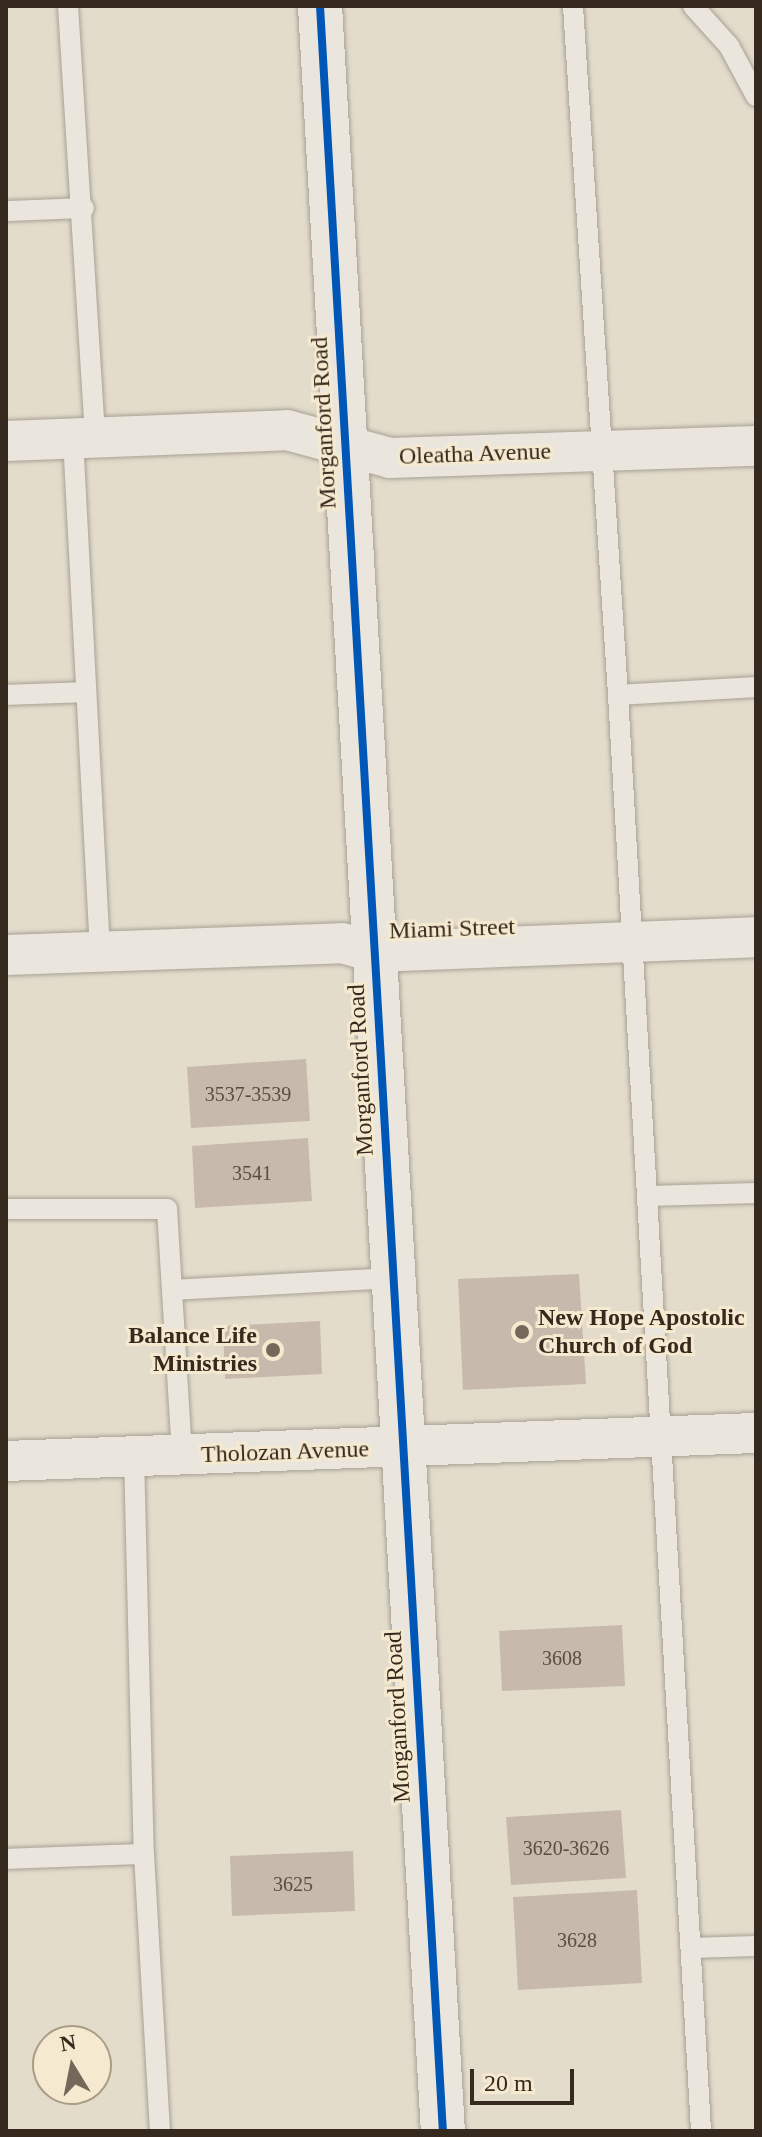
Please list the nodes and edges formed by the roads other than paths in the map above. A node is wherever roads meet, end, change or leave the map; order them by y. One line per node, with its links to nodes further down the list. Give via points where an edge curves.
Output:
1 (68, 6): 6 (lane)
2 (320, 6): 10 (street, Morganford Road)
3 (573, 6): 12 (lane)
4 (693, 6): 5 (lane, via 729,46)
5 (756, 96)
6 (84, 208): 7 (lane); 8 (lane)
7 (6, 211)
8 (84, 437): 9 (street, Oleatha Avenue); 10 (street, Oleatha Avenue, via 287,430); 14 (lane)
9 (6, 441)
10 (345, 444): 12 (street, Oleatha Avenue, via 390,458); 20 (street, Morganford Road)
11 (756, 446): 12 (street, Oleatha Avenue)
12 (603, 450): 16 (lane)
13 (756, 687): 16 (lane)
14 (86, 692): 15 (lane); 19 (lane)
15 (6, 695)
16 (618, 695): 18 (lane)
17 (756, 937): 18 (street, Miami Street)
18 (632, 942): 20 (street, Miami Street); 23 (lane)
19 (100, 952): 20 (street, Miami Street, via 342,943); 21 (street, Miami Street)
20 (374, 952): 25 (street, Morganford Road)
21 (6, 955)
22 (756, 1193): 23 (lane)
23 (648, 1196): 28 (lane)
24 (6, 1209): 26 (lane, via 167,1209)
25 (393, 1278): 26 (lane); 29 (street, Morganford Road)
26 (172, 1290): 31 (lane)
27 (756, 1433): 28 (street, Tholozan Avenue)
28 (661, 1436): 29 (street, Tholozan Avenue); 36 (lane)
29 (403, 1449): 31 (street, Tholozan Avenue); 38 (street, Morganford Road)
30 (134, 1455): 31 (street, Tholozan Avenue); 32 (street, Tholozan Avenue); 33 (lane)
31 (182, 1455)
32 (6, 1461)
33 (144, 1854): 34 (lane); 37 (lane)
34 (6, 1859)
35 (756, 1946): 36 (lane)
36 (691, 1948): 39 (lane)
37 (160, 2131)
38 (443, 2131)
39 (701, 2131)

